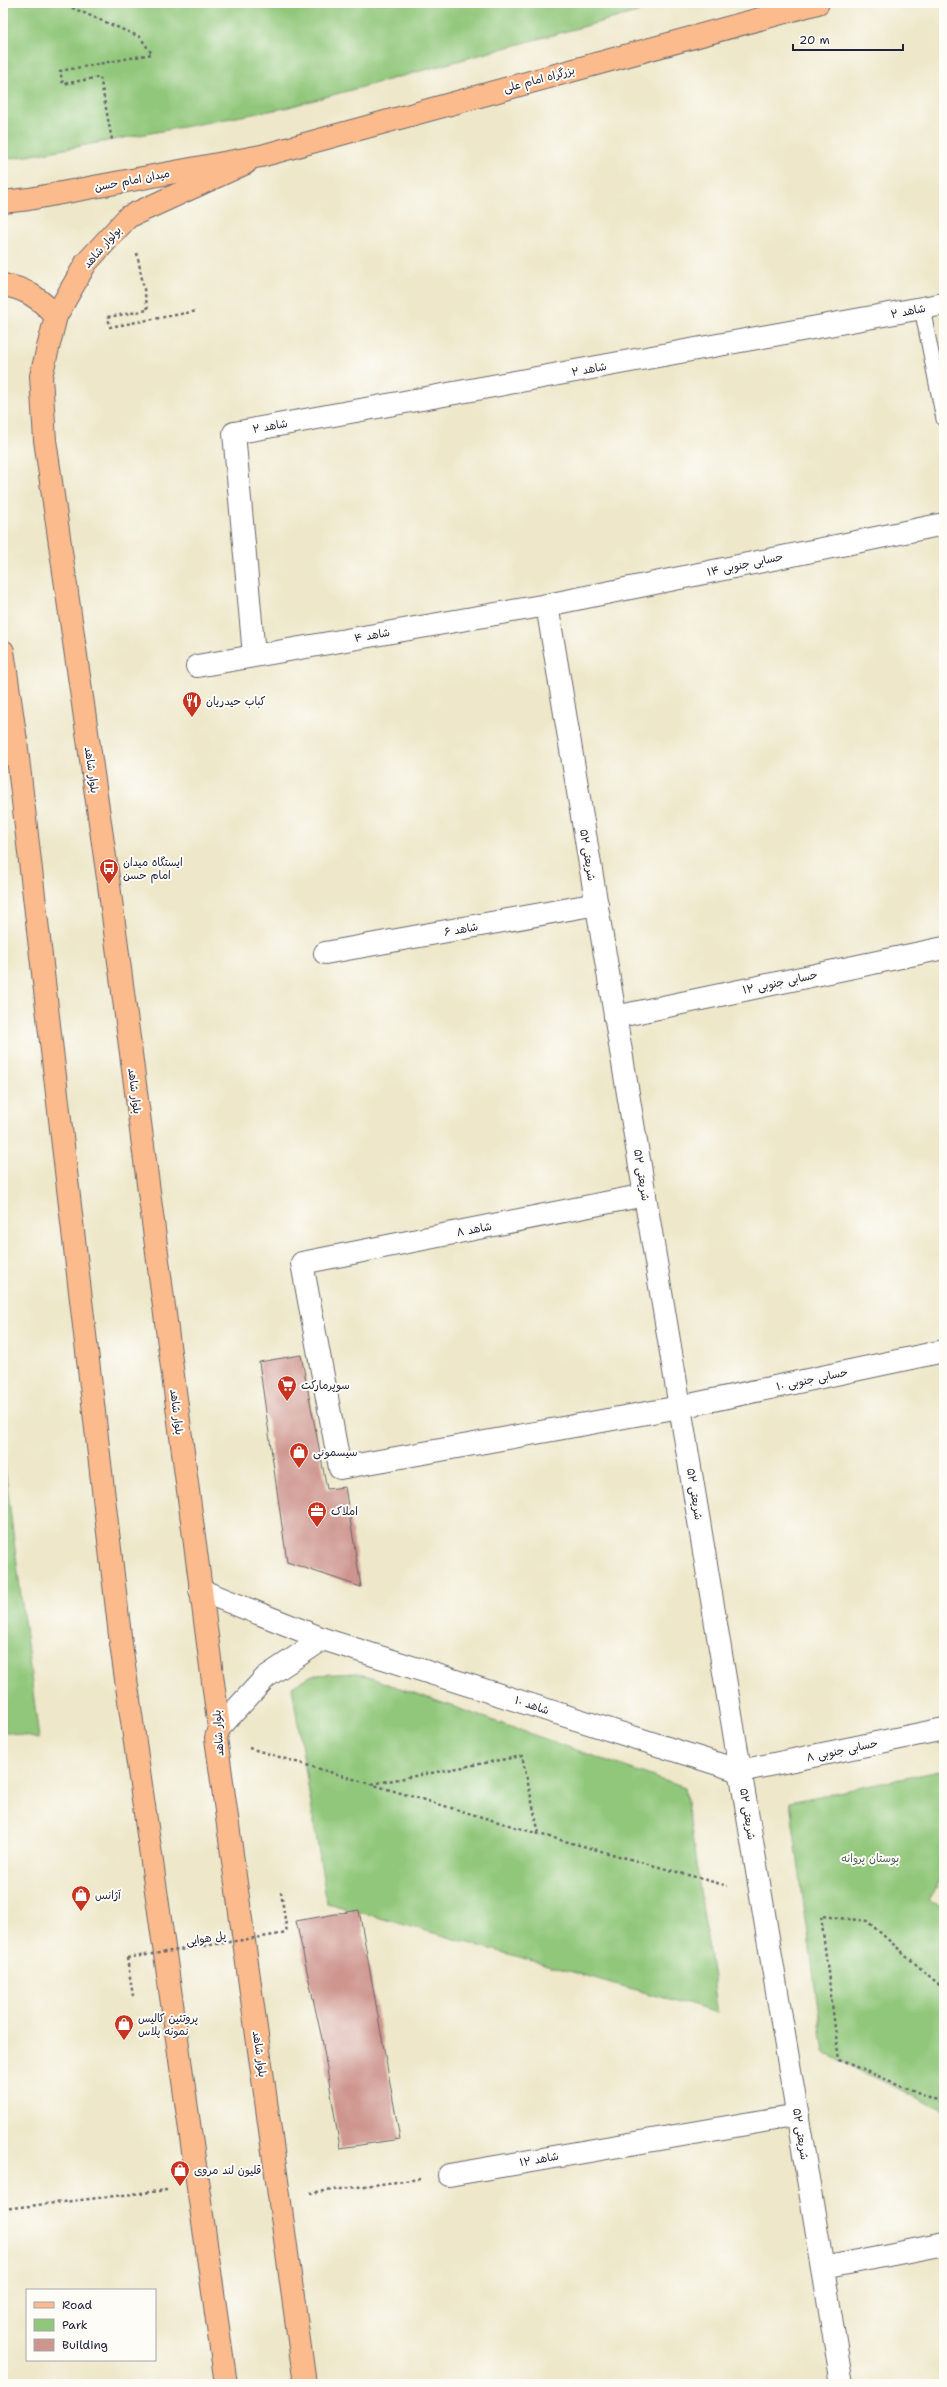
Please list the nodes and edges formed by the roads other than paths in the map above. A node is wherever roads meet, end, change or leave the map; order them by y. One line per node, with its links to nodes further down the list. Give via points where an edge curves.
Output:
1 (818, 3): 2 (main road, بزرگراه امام علی)
2 (261, 156): 3 (main road, میدان امام حسن, via 29,200); 7 (main road, بولوار شاهد, via 128,217 86,263)
3 (3, 202)
4 (3, 285): 7 (main road, via 15,286 38,297)
5 (944, 304): 6 (street, شاهد ۲)
6 (922, 308): 8 (lane); 13 (street, شاهد ۲, via 234,433)
7 (56, 316): 9 (main road, بولوار شاهد, via 41,376)
8 (944, 419)
9 (45, 440): 22 (main road, بلوار شاهد, via 109,885)
10 (944, 524): 11 (street, حسابی جنوبی ۱۴)
11 (547, 605): 13 (street, شاهد ۴); 15 (street, شریعتی ۵۲)
12 (3, 651): 31 (main road, via 121,1644)
13 (254, 655): 14 (street, شاهد ۴)
14 (197, 666)
15 (596, 904): 17 (street, شاهد ۶); 18 (street, شریعتی ۵۲)
16 (944, 948): 18 (street, حسابی جنوبی ۱۲)
17 (325, 954)
18 (615, 1017): 19 (street, شریعتی ۵۲)
19 (645, 1195): 21 (street, شریعتی ۵۲); 21 (street, شاهد ۸, via 302,1263 340,1468)
20 (944, 1351): 21 (street, حسابی جنوبی ۱۰)
21 (680, 1407): 26 (street, شریعتی ۵۲)
22 (200, 1590): 23 (street, شاهد ۱۰); 25 (main road, بلوار شاهد)
23 (323, 1639): 25 (street, via 266,1677); 26 (street, شاهد ۱۰)
24 (944, 1729): 26 (street, حسابی جنوبی ۸)
25 (218, 1733): 32 (main road, بلوار شاهد)
26 (740, 1771): 27 (street, شریعتی ۵۲)
27 (798, 2115): 28 (street, شاهد ۱۲); 30 (street, شریعتی ۵۲)
28 (449, 2175)
29 (944, 2244): 30 (street)
30 (823, 2268): 33 (street, شریعتی ۵۲)
31 (226, 2384)
32 (305, 2384)
33 (842, 2384)

